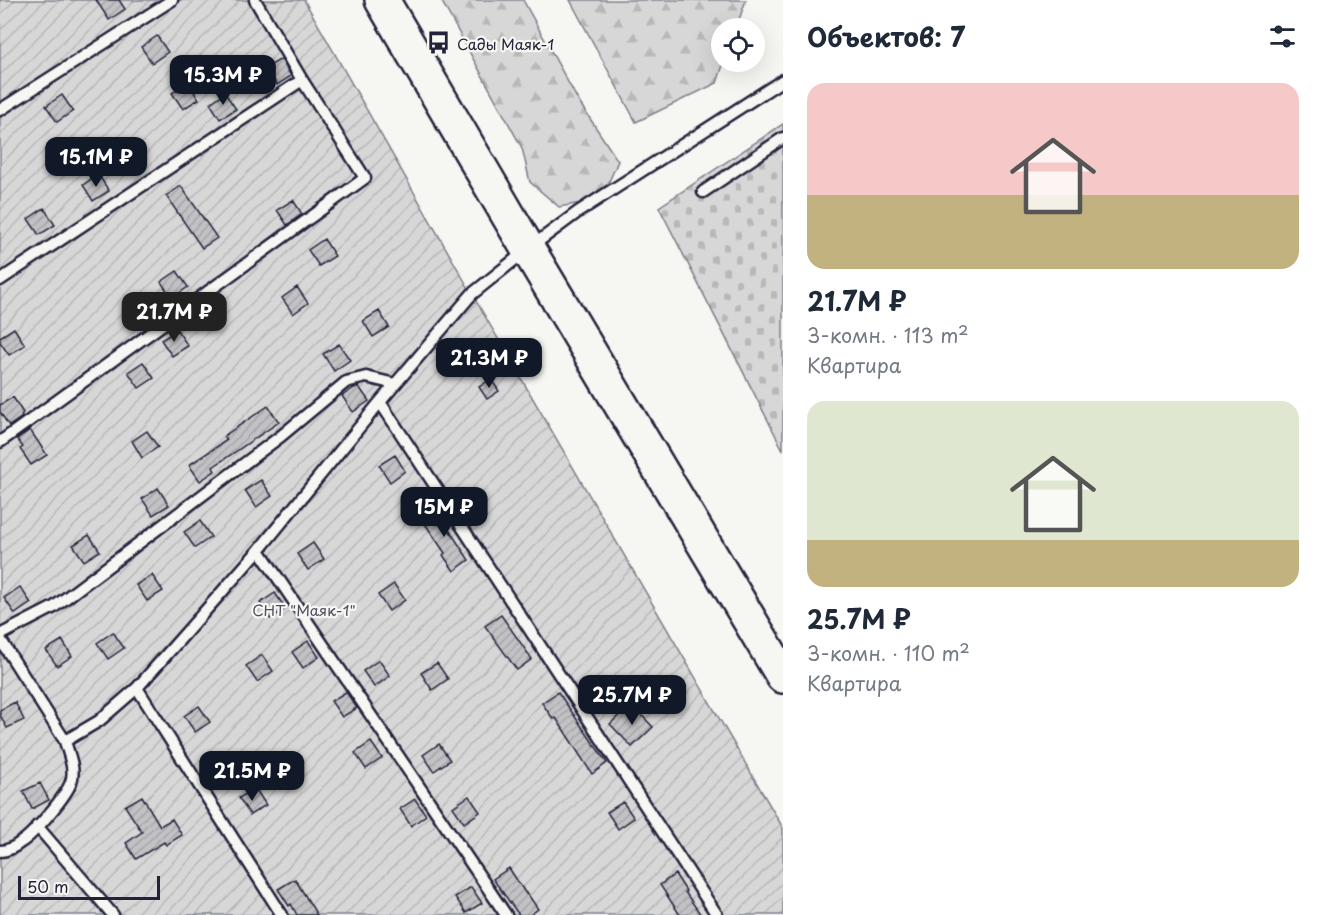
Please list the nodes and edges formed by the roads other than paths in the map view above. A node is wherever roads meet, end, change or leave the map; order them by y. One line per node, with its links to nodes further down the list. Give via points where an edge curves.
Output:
1 (172, 0): 6 (lane)
2 (255, 0): 4 (lane)
3 (382, 0): 9 (highway)
4 (302, 80): 10 (lane); 13 (lane, via 365,178)
5 (783, 80): 9 (lane, via 578,212)
6 (0, 110)
7 (783, 138): 8 (lane)
8 (703, 192)
9 (528, 249): 11 (lane, via 472,294); 16 (highway)
10 (0, 280)
11 (395, 384): 12 (lane); 15 (lane, via 366,377 346,382 281,436 54,607)
12 (380, 402): 14 (lane); 24 (lane)
13 (0, 442)
14 (259, 550): 17 (lane); 23 (lane)
15 (0, 637): 18 (lane)
16 (783, 676)
17 (137, 688): 18 (lane, via 99,721); 22 (lane)
18 (65, 741): 19 (lane, via 72,780 63,798)
19 (37, 826): 20 (lane, via 22,842); 21 (lane)
20 (0, 852)
21 (113, 915)
22 (282, 915)
23 (506, 915)
24 (717, 915)

